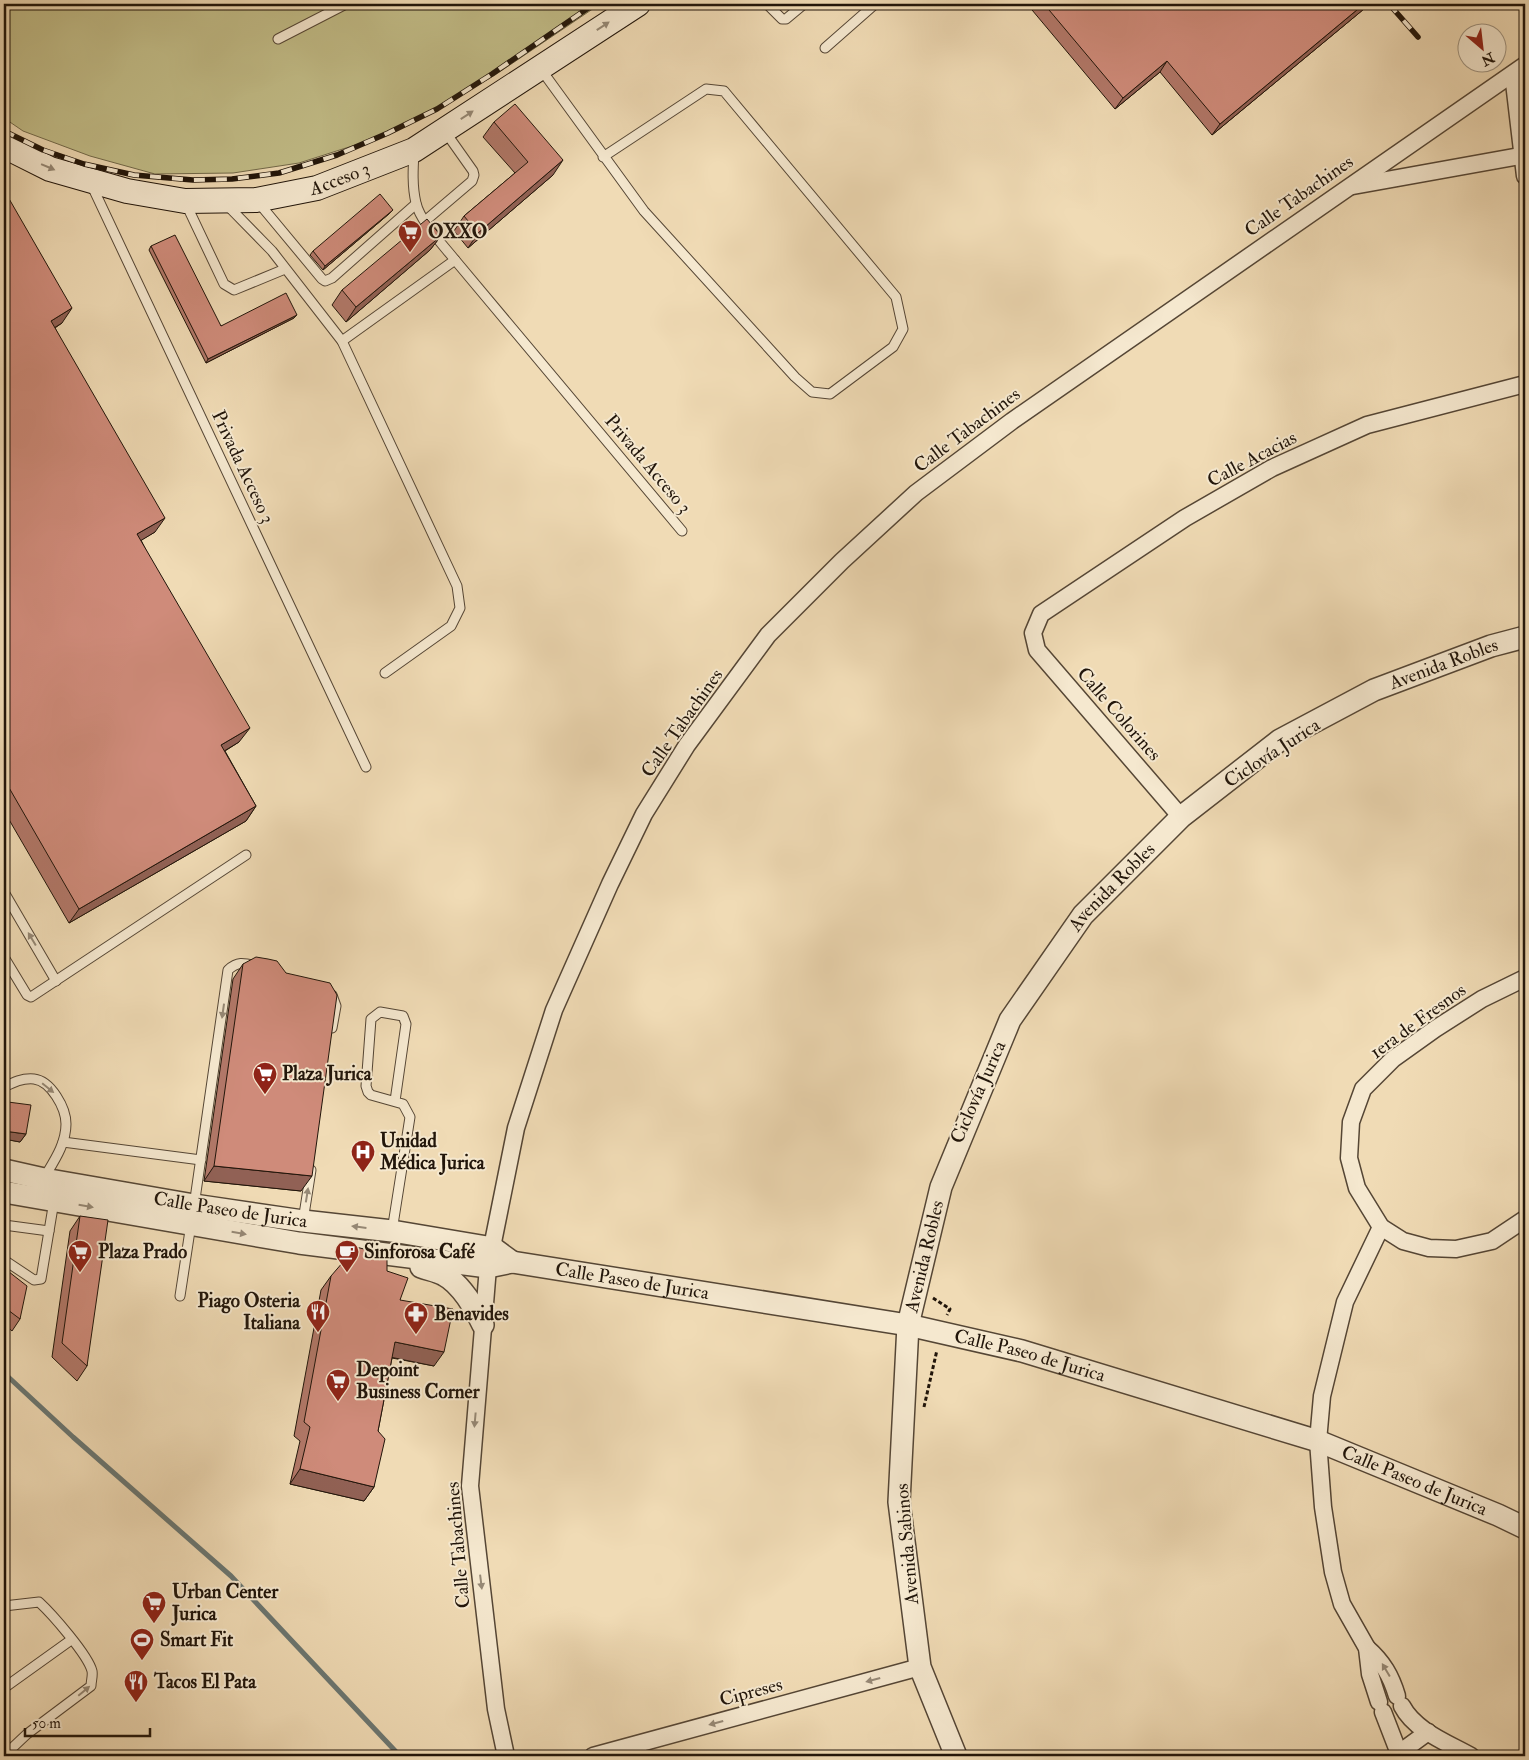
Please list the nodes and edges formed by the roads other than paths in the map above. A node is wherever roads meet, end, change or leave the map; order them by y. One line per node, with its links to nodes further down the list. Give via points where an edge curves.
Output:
1 (346, 4): 6 (lane)
2 (638, 4): 8 (main road, Acceso 3, one-way to 2)
3 (767, 4): 4 (lane, via 782,19)
4 (804, 4)
5 (875, 4): 7 (lane)
6 (278, 39)
7 (825, 48)
8 (540, 68): 10 (main road, Acceso 3, one-way to 8); 14 (lane)
9 (1519, 70): 13 (street); 17 (street, Calle Tabachines)
10 (444, 130): 12 (main road, Acceso 3); 22 (lane, via 474,175 472,181)
11 (4, 146): 16 (main road, Acceso 3, one-way to 16, via 50,169)
12 (414, 150): 19 (main road, Acceso 3, via 317,188); 21 (lane, Privada Acceso 3)
13 (1523, 155): 15 (street); 17 (street)
14 (603, 156): 14 (lane, via 644,211 812,392 830,394 893,347 904,329 896,297 724,91 706,89)
15 (1525, 176)
16 (90, 181): 20 (main road, Acceso 3); 31 (lane, Privada Acceso 3)
17 (1347, 188): 58 (street, Calle Tabachines, via 1012,421 916,493 768,635 687,745 644,814 610,884 554,1010 516,1128)
18 (222, 200): 19 (main road, Acceso 3); 20 (main road, Acceso 3); 24 (lane)
19 (256, 200): 21 (lane, via 325,281)
20 (185, 201): 24 (lane, via 224,284 229,288 234,290)
21 (416, 204): 22 (lane, Privada Acceso 3)
22 (425, 221): 23 (lane, Privada Acceso 3)
23 (455, 260): 25 (lane); 27 (lane, Privada Acceso 3)
24 (285, 268): 25 (lane)
25 (342, 341): 30 (lane, via 457,586 460,608 450,626)
26 (1525, 384): 28 (street, Calle Acacias, via 1367,425 1272,468 1185,518 1041,614)
27 (682, 531)
28 (1033, 633): 32 (street, Calle Colorines, via 1037,650)
29 (1525, 637): 32 (street, Avenida Robles, via 1491,646 1374,690 1280,740)
30 (385, 673)
31 (366, 767)
32 (1181, 817): 62 (street, Avenida Robles, via 1082,915 1010,1020 941,1187)
33 (246, 855): 38 (lane)
34 (4, 892): 38 (lane, one-way to 34)
35 (4, 957): 38 (lane, via 29,997)
36 (268, 970): 44 (lane, one-way to 44, via 242,962 228,970)
37 (1525, 978): 53 (street, 1era de Fresnos, via 1435,1029 1393,1059 1363,1090 1351,1122 1349,1158 1357,1188)
38 (56, 981)
39 (330, 989): 40 (lane, via 336,1006)
40 (331, 1035)
41 (4, 1087): 43 (lane, one-way to 43, via 19,1080 36,1079 51,1089 60,1100 66,1123)
42 (395, 1101): 42 (lane, via 371,1095 366,1086 371,1019 380,1012 403,1016 406,1024); 55 (lane, via 403,1104 410,1117)
43 (63, 1142): 44 (lane); 47 (lane)
44 (201, 1160): 50 (lane)
45 (312, 1162): 56 (lane, one-way to 45)
46 (4, 1170): 47 (street, Calle Paseo de Jurica)
47 (44, 1178): 50 (street, Calle Paseo de Jurica)
48 (4, 1192): 49 (street, Calle Paseo de Jurica)
49 (54, 1201): 50 (street, Calle Paseo de Jurica, one-way to 50); 54 (lane)
50 (193, 1215): 56 (street, Calle Paseo de Jurica); 60 (lane)
51 (1525, 1219): 53 (street, via 1492,1241 1456,1249 1429,1248 1403,1242)
52 (4, 1225): 54 (lane)
53 (1381, 1227): 63 (street, via 1345,1302 1322,1396)
54 (49, 1231): 59 (lane, via 41,1279 34,1280)
55 (392, 1231): 56 (street, Calle Paseo de Jurica, one-way to 56); 58 (street, Calle Paseo de Jurica)
56 (301, 1232): 57 (street, Calle Paseo de Jurica)
57 (374, 1252): 58 (street, Calle Paseo de Jurica, via 453,1264); 61 (street, via 446,1275 477,1310)
58 (491, 1258): 61 (street, Calle Tabachines); 62 (street, Calle Paseo de Jurica)
59 (4, 1260)
60 (180, 1296)
61 (484, 1325): 73 (street, Calle Tabachines, one-way to 73, via 470,1486 496,1709)
62 (908, 1325): 63 (street, Calle Paseo de Jurica, via 1022,1351); 68 (street, Avenida Sabinos, via 899,1502)
63 (1318, 1441): 64 (street, Calle Paseo de Jurica); 67 (street, via 1322,1507 1333,1572 1342,1604)
64 (1525, 1528)
65 (4, 1606): 66 (lane, via 39,1602)
66 (71, 1640): 69 (lane); 72 (lane, one-way to 66, via 10,1750 27,1734 91,1686 89,1663)
67 (1367, 1648): 70 (street, one-way to 67, via 1412,1720 1388,1671); 71 (street, via 1370,1674)
68 (920, 1667): 74 (street, Cipreses, one-way to 74); 75 (street, Avenida Sabinos)
69 (4, 1688)
70 (1428, 1732): 71 (street); 76 (street)
71 (1399, 1755)
72 (10, 1756)
73 (506, 1756)
74 (593, 1756)
75 (956, 1756)
76 (1472, 1756)

